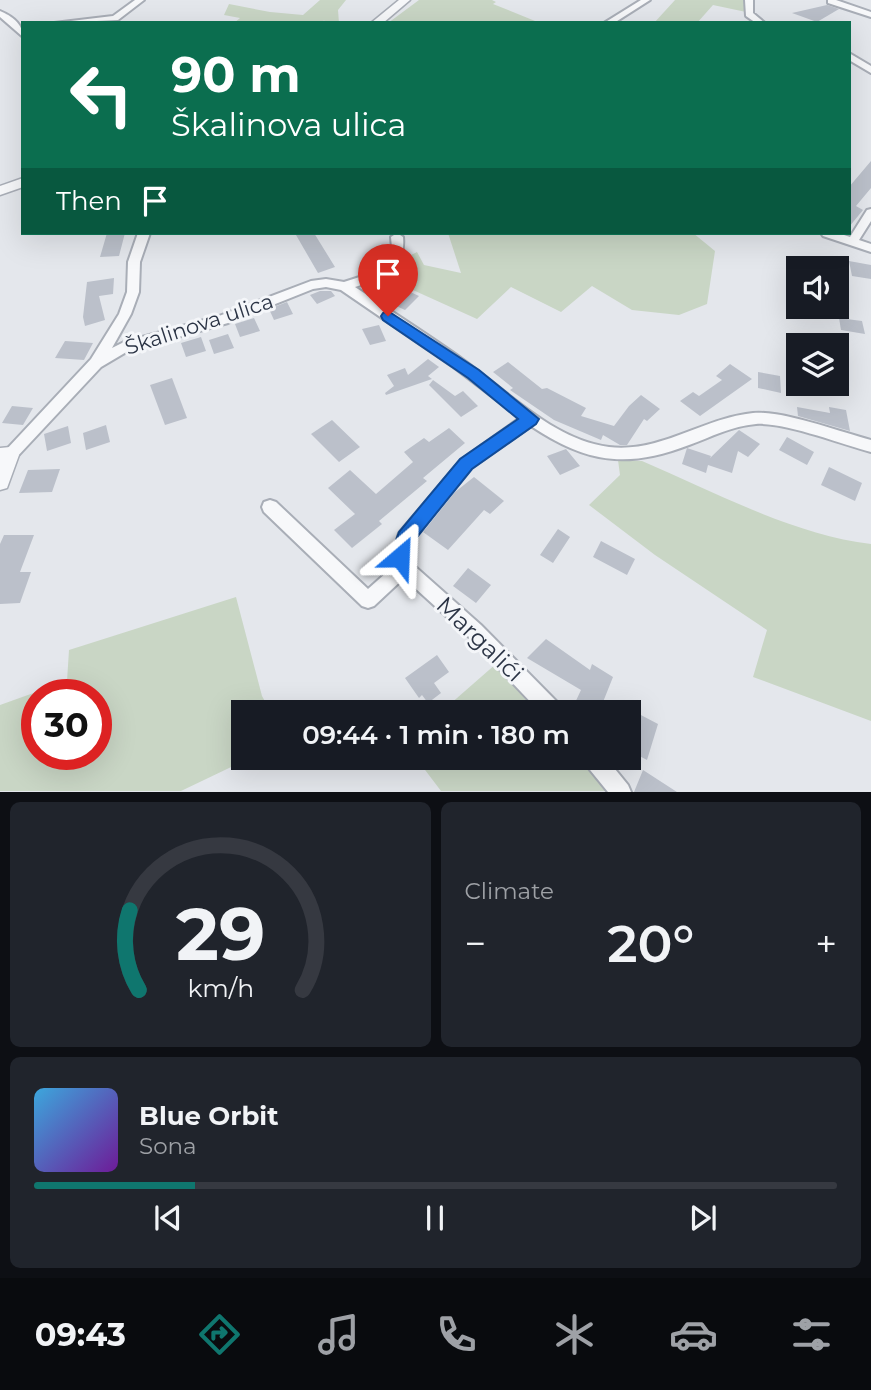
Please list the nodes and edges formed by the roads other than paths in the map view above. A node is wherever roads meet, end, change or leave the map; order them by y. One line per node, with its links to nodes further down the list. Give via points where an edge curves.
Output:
1 (141, 0): 8 (street, via 115,18)
2 (405, 0): 9 (street)
3 (646, 0): 10 (street)
4 (749, 0): 11 (street, via 750,14)
5 (831, 1): 7 (street)
6 (0, 13): 12 (street)
7 (871, 15)
8 (81, 21)
9 (379, 21)
10 (611, 21)
11 (759, 21)
12 (20, 26)
13 (871, 54): 14 (street)
14 (854, 62): 15 (street)
15 (869, 69)
16 (21, 183): 17 (street)
17 (0, 191)
18 (871, 212): 22 (street)
19 (143, 235): 25 (street, via 125,314)
20 (834, 235): 22 (street)
21 (397, 237): 24 (street, Škalinova ulica, via 398,250 386,270)
22 (853, 241): 23 (street)
23 (871, 248)
24 (344, 286): 25 (street, Škalinova ulica, via 311,285 223,320 124,347); 26 (street)
25 (96, 363): 28 (street)
26 (530, 419): 27 (street, via 561,437 613,454 664,450 754,417); 31 (street, via 456,475 405,538 400,557)
27 (871, 446)
28 (5, 456): 29 (street)
29 (0, 482)
30 (270, 507): 31 (street, via 368,600)
31 (404, 567): 32 (street, Margalići)
32 (541, 700)
33 (603, 770): 34 (street)
34 (621, 792)

